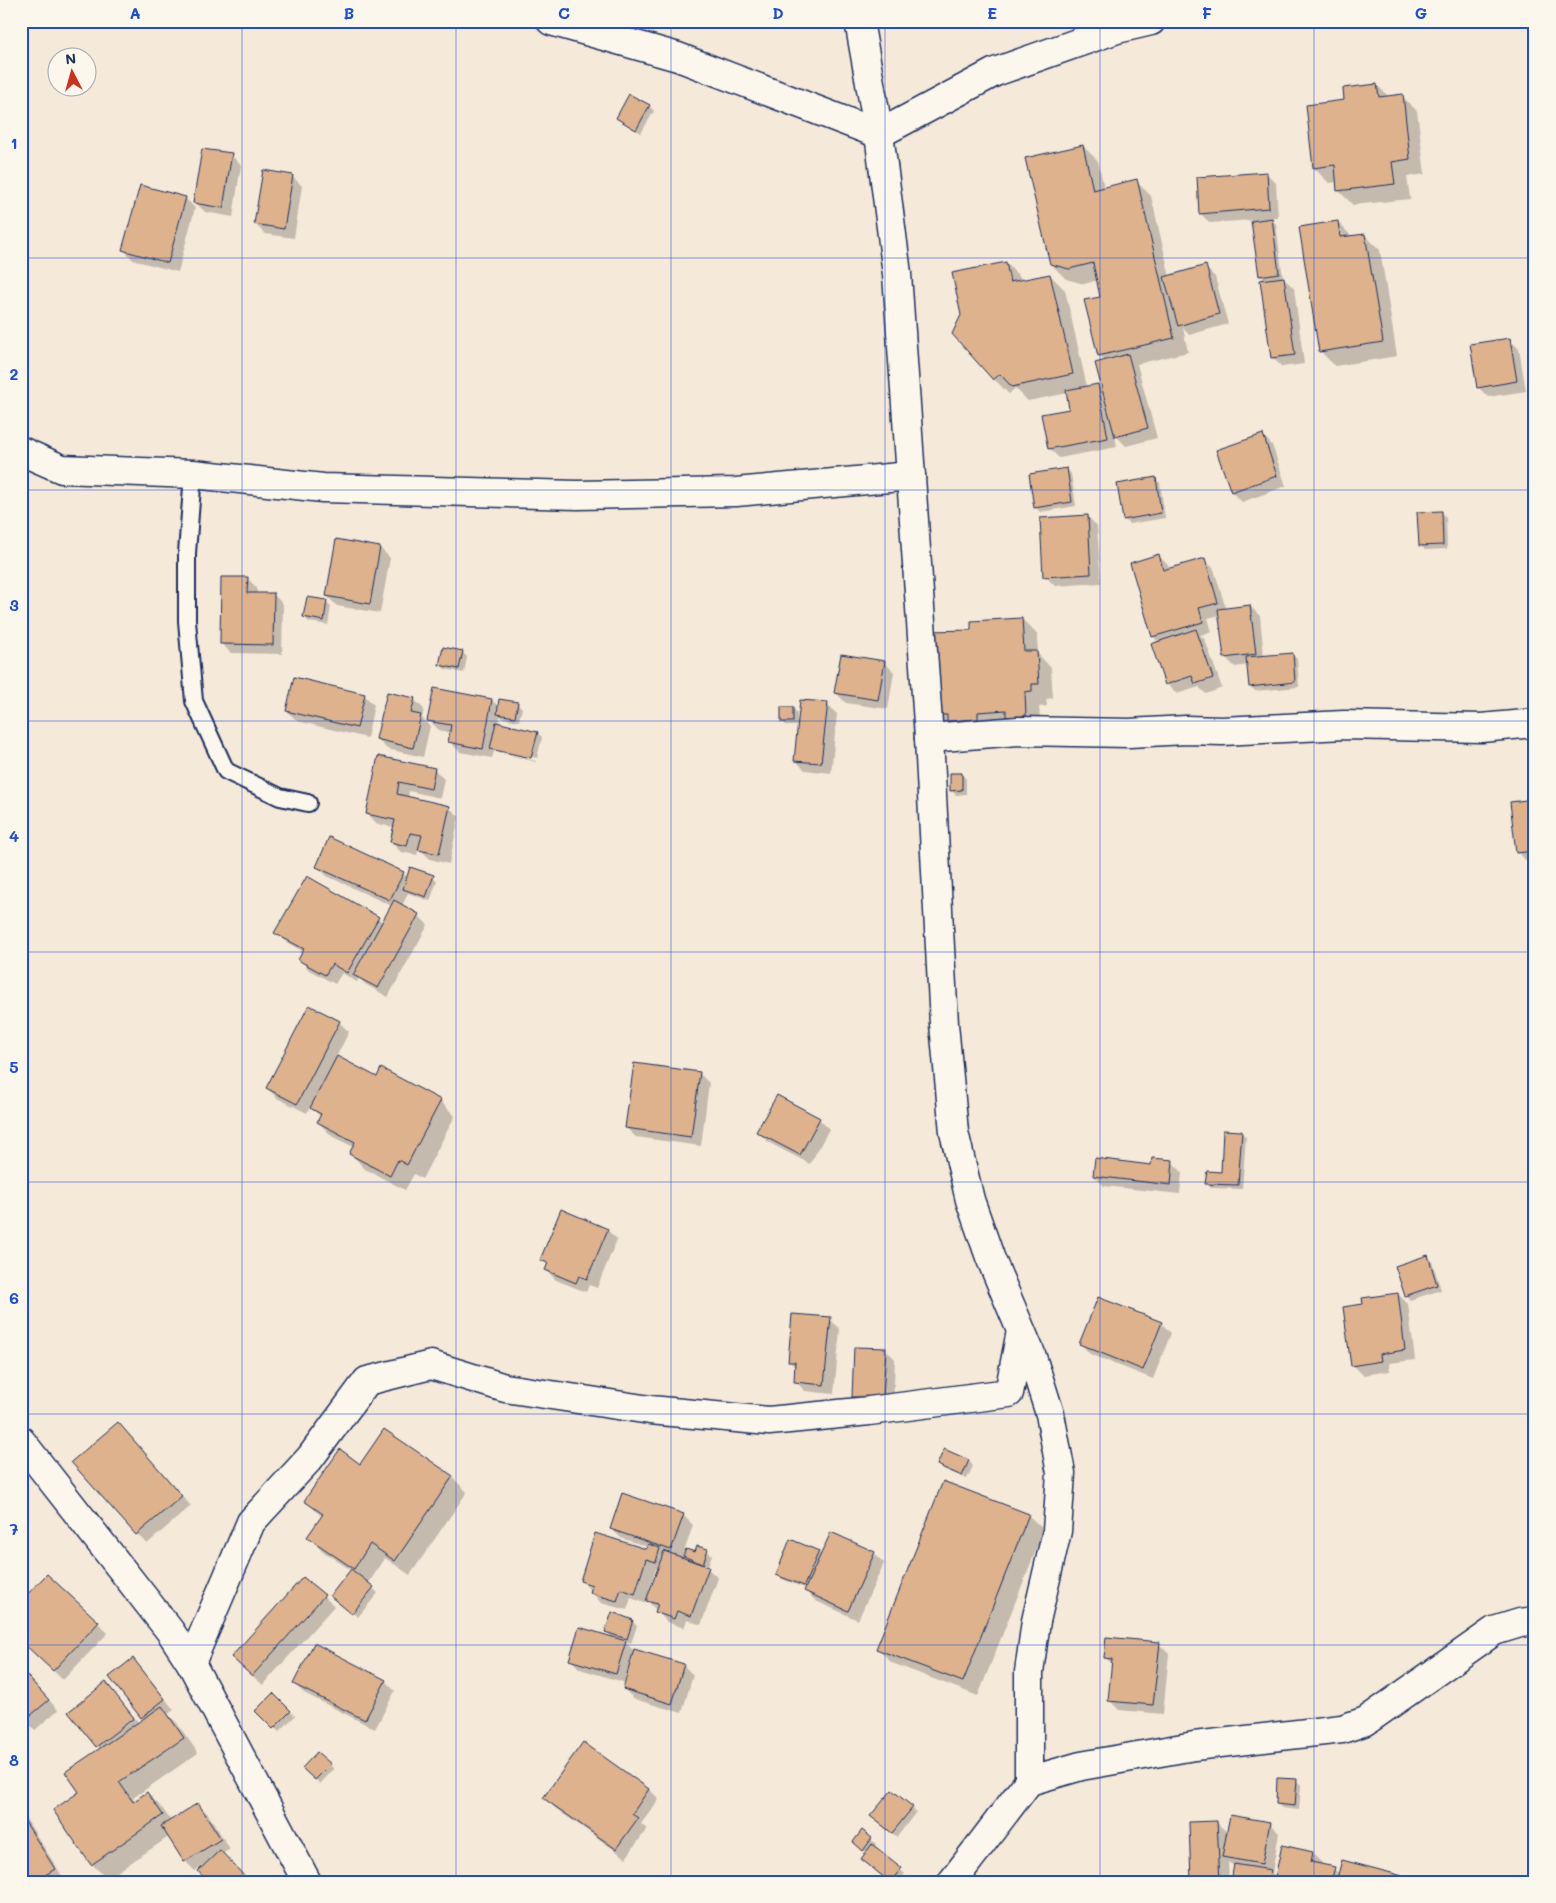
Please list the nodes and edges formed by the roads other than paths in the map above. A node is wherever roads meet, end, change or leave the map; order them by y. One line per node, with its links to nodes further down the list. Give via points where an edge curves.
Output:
1 (552, 21): 4 (street, via 678,57)
2 (859, 21): 4 (street)
3 (1150, 21): 4 (street, via 1117,29 995,72)
4 (879, 134): 7 (street, via 897,274)
5 (21, 451): 6 (street, via 62,469)
6 (193, 474): 7 (street, via 323,488 577,495 736,492); 10 (lane, via 187,621 194,701 226,771 280,797)
7 (911, 476): 9 (street)
8 (1535, 723): 9 (street, via 1481,728 1344,724 1129,733 1018,731)
9 (929, 738): 11 (street, via 944,1024 954,1132 973,1208)
10 (308, 803)
11 (1022, 1331): 14 (street, via 1009,1393 869,1412 769,1421 650,1410 506,1388 431,1365 367,1381 310,1458 251,1522); 15 (street, via 1050,1414 1061,1473 1057,1531 1036,1621 1029,1672)
12 (21, 1442): 14 (street)
13 (1535, 1621): 15 (street, via 1520,1622 1494,1632 1366,1721 1342,1729 1194,1746 1081,1766)
14 (191, 1663): 16 (street)
15 (1029, 1781): 17 (street)
16 (308, 1882)
17 (952, 1882)

